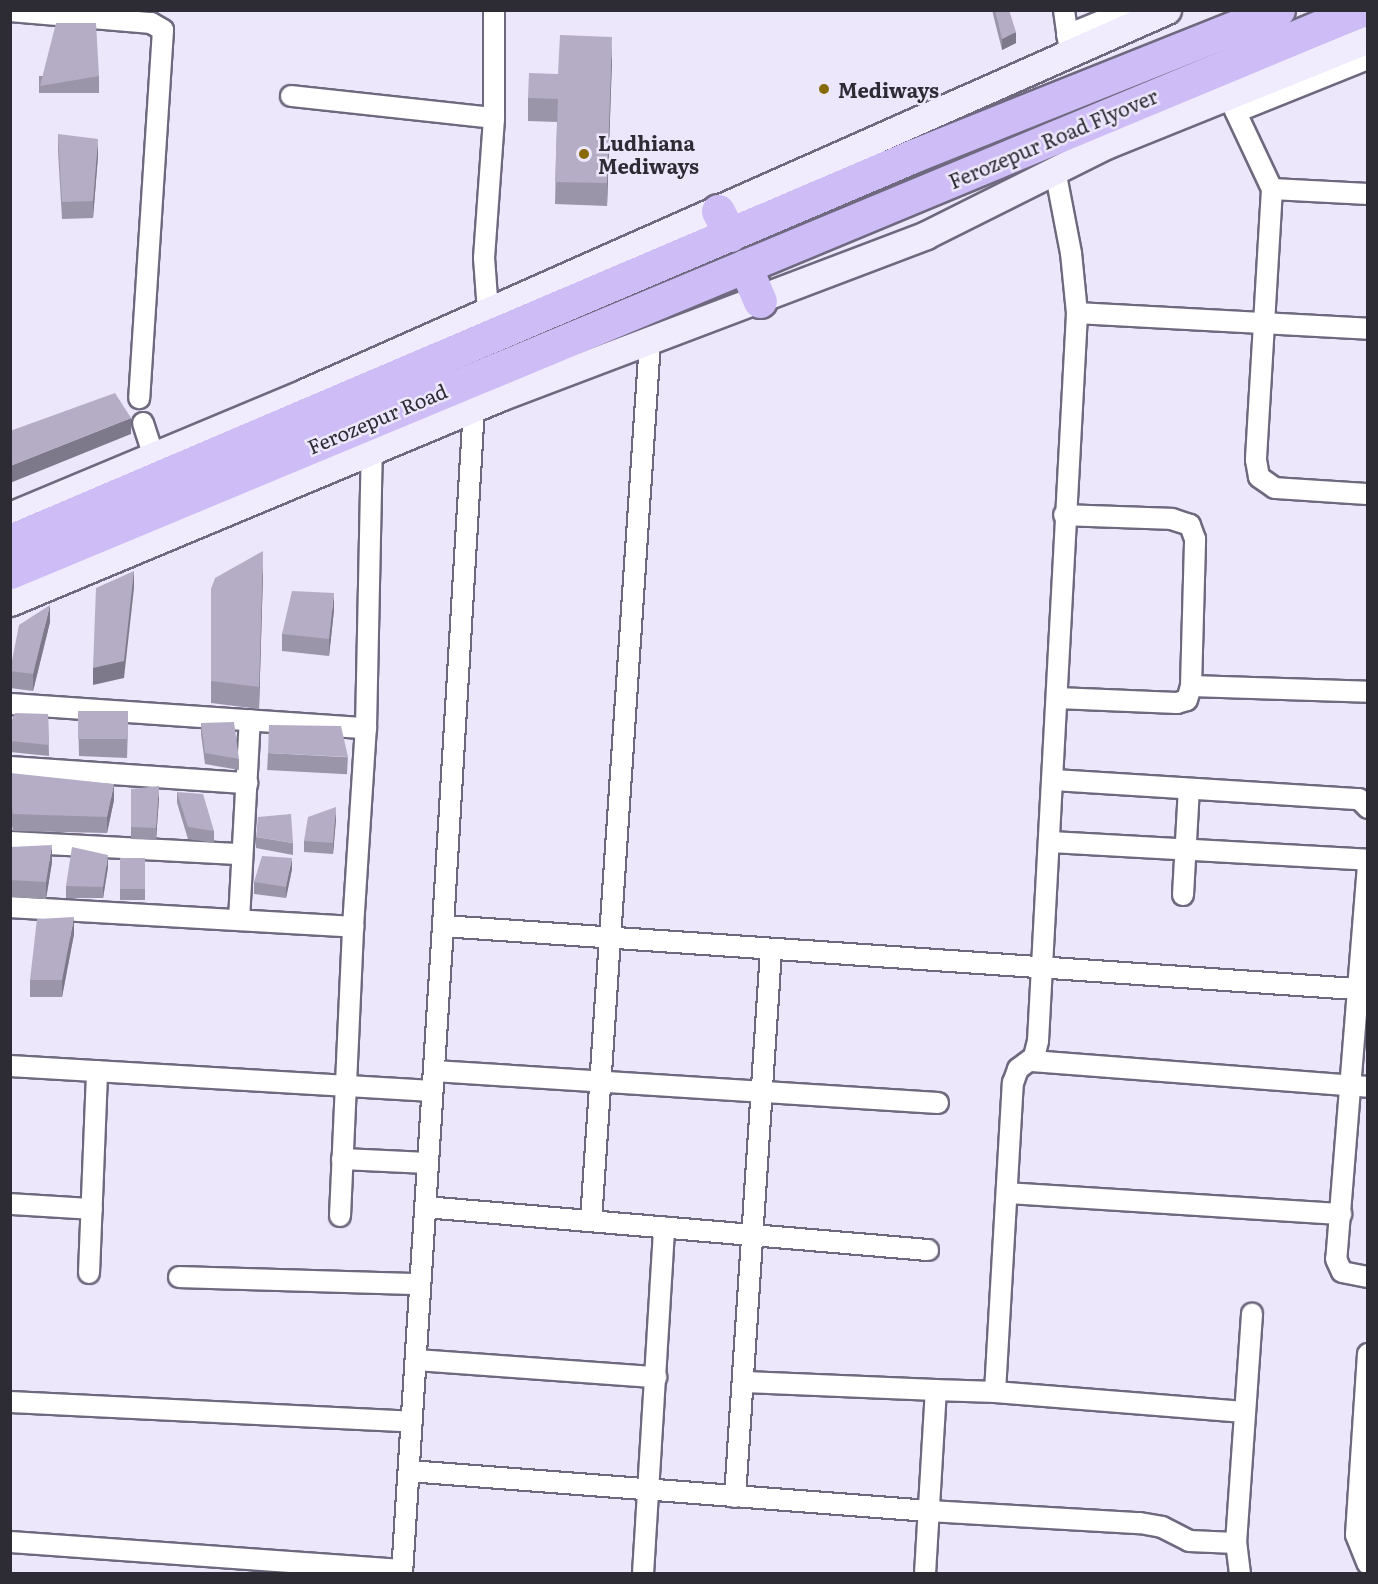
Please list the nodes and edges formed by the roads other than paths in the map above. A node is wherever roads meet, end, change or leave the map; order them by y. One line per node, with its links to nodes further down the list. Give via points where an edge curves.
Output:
1 (494, 10): 13 (street)
2 (1064, 10): 9 (street)
3 (1128, 10): 9 (street)
4 (1167, 10): 9 (main road)
5 (1278, 10): 17 (highway, Ferozepur Road Flyover, via 913,156)
6 (1361, 10): 18 (highway, Ferozepur Road Flyover)
7 (10, 11): 25 (street, via 151,22 163,30)
8 (1368, 39): 12 (main road)
9 (1069, 43): 17 (main road)
10 (1368, 59): 12 (street)
11 (291, 96): 13 (street)
12 (1232, 103): 14 (main road); 15 (street)
13 (494, 118): 20 (street, via 484,258)
14 (1054, 171): 19 (main road, via 926,235); 21 (street, via 1071,253)
15 (1272, 189): 16 (street); 22 (street)
16 (1368, 194)
17 (724, 223): 20 (main road); 33 (highway, Ferozepur Road)
18 (745, 266): 19 (highway); 34 (highway, Ferozepur Road)
19 (760, 301): 24 (main road)
20 (488, 312): 29 (main road)
21 (1077, 313): 22 (street); 31 (street)
22 (1266, 324): 23 (street); 30 (street, via 1256,460 1259,477 1275,489)
23 (1368, 329)
24 (650, 341): 26 (main road); 58 (street)
25 (139, 398)
26 (474, 408): 28 (main road); 56 (street)
27 (143, 423): 29 (street)
28 (372, 451): 35 (main road); 41 (street)
29 (154, 456): 32 (main road)
30 (1368, 494)
31 (1064, 515): 36 (street, via 1172,519 1190,525 1195,539); 38 (street)
32 (10, 516)
33 (10, 541)
34 (10, 572)
35 (10, 602)
36 (1191, 686): 37 (street); 38 (street, via 1187,700 1177,703)
37 (1368, 692)
38 (1057, 698): 43 (street)
39 (10, 704): 40 (street)
40 (250, 720): 41 (street); 44 (street)
41 (366, 728): 57 (street)
42 (10, 767): 44 (street)
43 (1054, 780): 45 (street); 48 (street)
44 (247, 783): 50 (street)
45 (1189, 789): 46 (street, via 1359,799); 49 (street)
46 (1368, 808)
47 (10, 842): 50 (street)
48 (1051, 842): 49 (street); 61 (street)
49 (1185, 850): 51 (street); 53 (street)
50 (242, 854): 55 (street)
51 (1368, 860)
52 (1368, 865): 60 (street)
53 (1183, 895)
54 (10, 907): 55 (street)
55 (239, 920): 57 (street)
56 (443, 926): 58 (street); 66 (street)
57 (353, 927): 68 (street)
58 (612, 939): 59 (street); 67 (street)
59 (771, 950): 61 (street); 71 (street)
60 (1364, 951): 62 (street)
61 (1044, 969): 62 (street); 63 (street, via 1038,1041)
62 (1356, 989): 69 (street)
63 (1032, 1061): 69 (street); 75 (street, via 1015,1074)
64 (10, 1066): 65 (street)
65 (97, 1071): 68 (street); 78 (street)
66 (434, 1071): 67 (street); 70 (street)
67 (603, 1081): 71 (street); 81 (street)
68 (346, 1085): 70 (street); 73 (street)
69 (1358, 1087): 79 (street)
70 (432, 1090): 74 (street)
71 (763, 1091): 72 (street); 83 (street)
72 (938, 1103)
73 (342, 1160): 74 (street); 80 (street)
74 (428, 1163): 77 (street)
75 (1007, 1192): 79 (street); 95 (street)
76 (10, 1204): 78 (street)
77 (425, 1207): 81 (street); 88 (street)
78 (92, 1209): 85 (street)
79 (1341, 1214): 87 (street, via 1338,1267)
80 (340, 1215)
81 (591, 1221): 82 (street)
82 (664, 1228): 83 (street); 92 (street)
83 (754, 1235): 84 (street); 93 (street)
84 (928, 1250)
85 (90, 1273)
86 (179, 1277): 88 (street)
87 (1368, 1277)
88 (420, 1284): 91 (street)
89 (1252, 1314): 97 (street)
90 (1368, 1354): 100 (street)
91 (416, 1360): 92 (street); 98 (street)
92 (656, 1377): 101 (street)
93 (745, 1382): 94 (street); 102 (street)
94 (936, 1390): 95 (street); 103 (street)
95 (995, 1392): 97 (street)
96 (10, 1402): 98 (street)
97 (1244, 1412): 105 (street)
98 (412, 1422): 99 (street)
99 (409, 1471): 101 (street); 107 (street)
100 (1363, 1488): 106 (street, via 1357,1542)
101 (649, 1489): 102 (street); 108 (street)
102 (735, 1497): 103 (street)
103 (929, 1511): 105 (street, via 1140,1523 1162,1527 1189,1541); 109 (street)
104 (10, 1542): 107 (street)
105 (1236, 1543): 110 (street)
106 (1368, 1564)
107 (402, 1572)
108 (643, 1574)
109 (925, 1574)
110 (1240, 1574)

